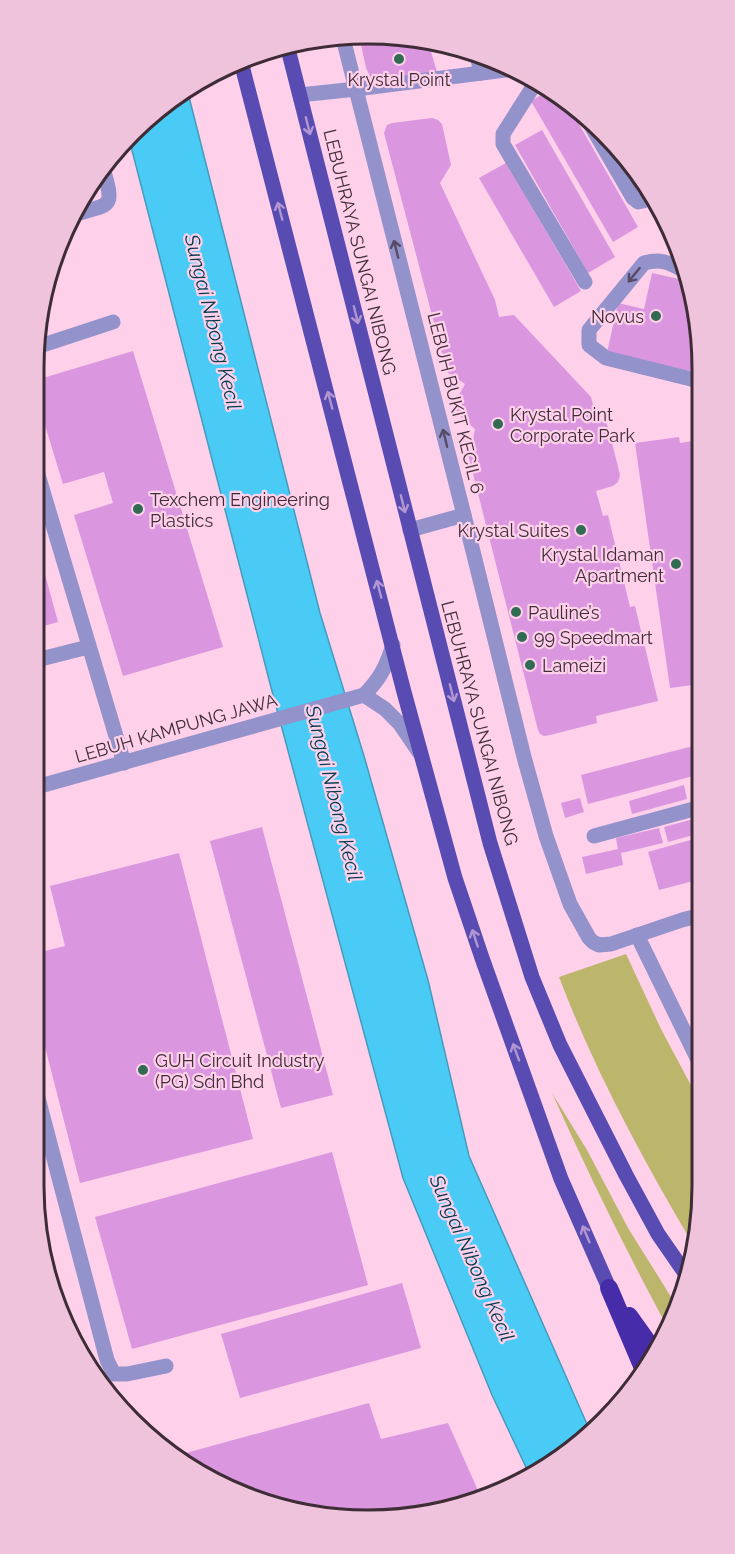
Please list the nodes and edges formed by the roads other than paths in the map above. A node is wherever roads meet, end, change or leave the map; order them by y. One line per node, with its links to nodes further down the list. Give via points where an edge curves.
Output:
1 (345, 44): 7 (street, LEBUH BUKIT KECIL 6)
2 (289, 54): 9 (main road, LEBUHRAYA SUNGAI NIBONG)
3 (479, 64): 6 (street)
4 (243, 69): 22 (main road, one-way to 4)
5 (498, 71): 6 (street)
6 (481, 73): 7 (street)
7 (354, 83): 9 (street); 20 (street, LEBUH BUKIT KECIL 6, one-way to 7)
8 (532, 88): 15 (street, via 503,134 503,144)
9 (300, 95): 21 (main road, LEBUHRAYA SUNGAI NIBONG, one-way to 21)
10 (601, 142): 12 (street, via 633,198 638,202)
11 (105, 176): 13 (street, via 110,190 105,206)
12 (644, 200)
13 (83, 212)
14 (675, 265): 18 (street, one-way to 18, via 653,260 644,263 589,330 590,345 606,358)
15 (585, 282)
16 (113, 322): 17 (street)
17 (44, 344)
18 (692, 379)
19 (44, 496): 23 (street)
20 (464, 515): 21 (street); 32 (street, LEBUH BUKIT KECIL 6, via 524,758 570,904 589,938 599,945)
21 (410, 530): 35 (main road, LEBUHRAYA SUNGAI NIBONG, one-way to 35, via 490,843 532,977 560,1045 621,1165)
22 (393, 645): 25 (street, via 387,666 376,683); 26 (main road)
23 (88, 647): 24 (street); 27 (street)
24 (44, 659)
25 (358, 696): 26 (street, via 386,709); 27 (street, LEBUH KAMPUNG JAWA)
26 (422, 756): 36 (main road, one-way to 26, via 561,1179 482,958 455,878)
27 (124, 763): 28 (street, LEBUH KAMPUNG JAWA)
28 (44, 785)
29 (692, 809): 30 (street)
30 (594, 836)
31 (692, 917): 32 (street)
32 (637, 935): 33 (street)
33 (692, 1048)
34 (44, 1121): 39 (street, via 110,1367 114,1374 120,1374)
35 (681, 1267)
36 (609, 1288): 37 (highway); 38 (highway)
37 (650, 1345)
38 (640, 1361)
39 (166, 1366)

